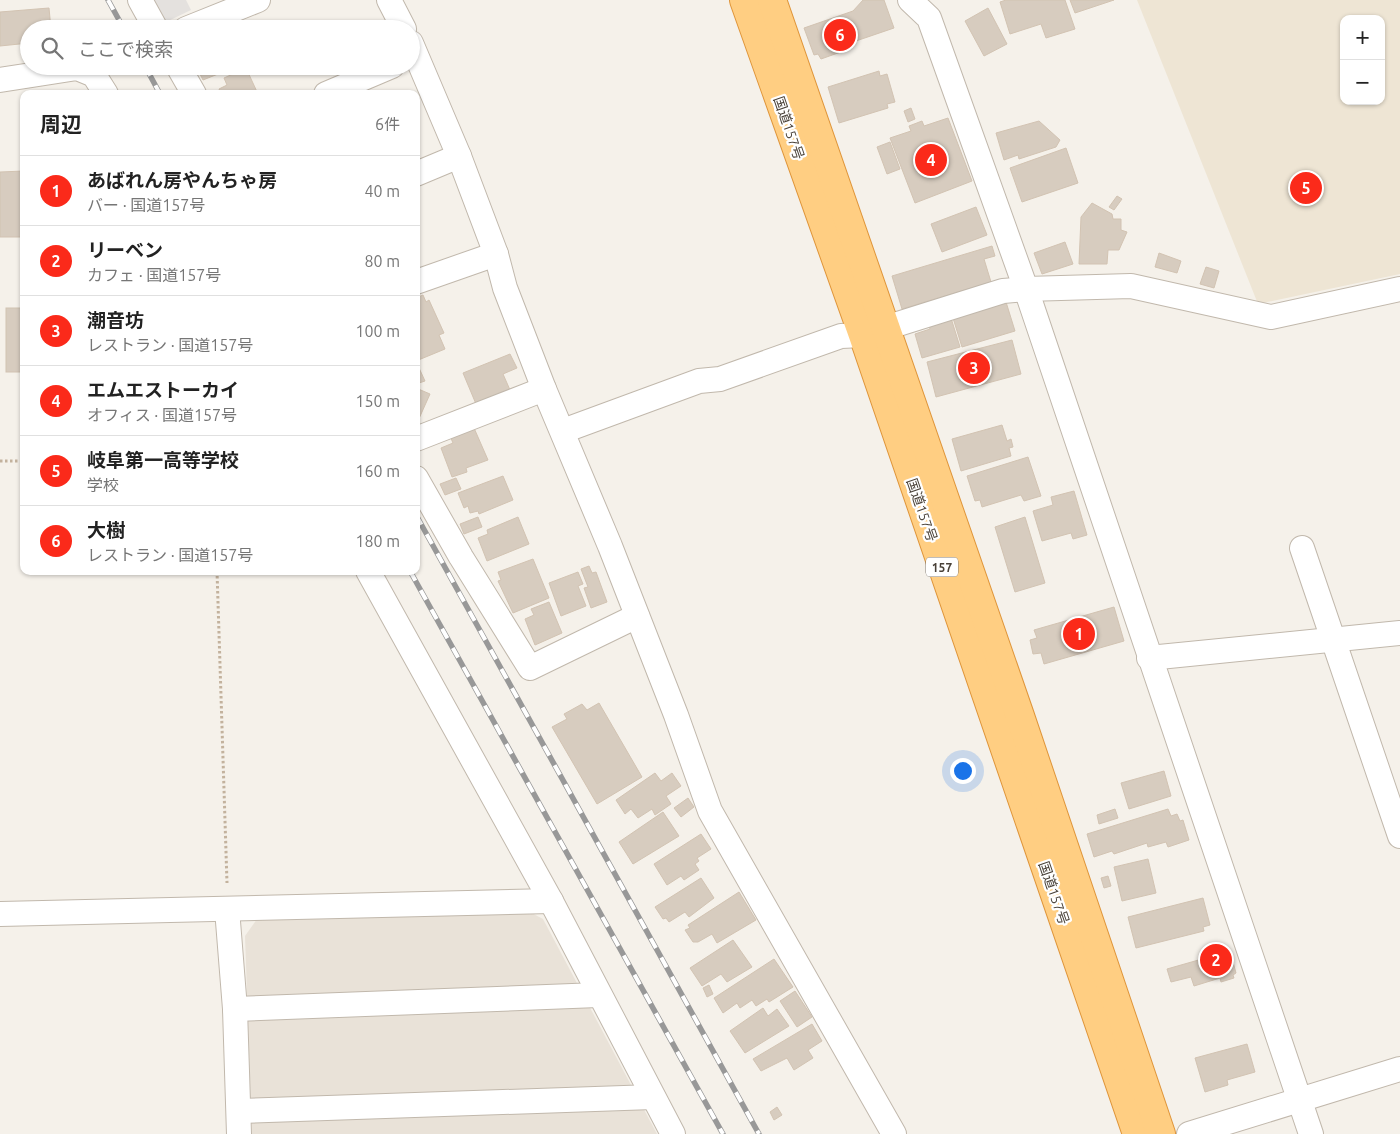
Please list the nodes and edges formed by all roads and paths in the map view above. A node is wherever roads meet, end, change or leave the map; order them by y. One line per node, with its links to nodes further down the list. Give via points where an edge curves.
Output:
1 (140, 0): 7 (street)
2 (258, 0): 8 (street)
3 (388, 0): 9 (street)
4 (744, 0): 25 (highway, 国道157号 / 157)
5 (772, 0): 25 (highway, 国道157号 / 157)
6 (910, 0): 23 (street, via 929,18)
7 (151, 20)
8 (208, 20)
9 (399, 20)
10 (420, 66): 19 (street)
11 (32, 75): 15 (street)
12 (94, 75): 16 (street)
13 (183, 75): 17 (street)
14 (371, 75): 18 (street)
15 (0, 80)
16 (103, 90)
17 (192, 90)
18 (335, 90)
19 (459, 156): 20 (street); 21 (street)
20 (420, 172)
21 (496, 254): 22 (street); 26 (street, via 505,288)
22 (420, 281)
23 (1026, 289): 24 (street, via 1131,286 1271,317); 25 (street, via 1003,291); 38 (street)
24 (1400, 289)
25 (874, 332): 27 (street, via 841,336 720,379 699,381); 52 (highway, 国道157号 / 157); 53 (highway, 国道157号 / 157, via 1020,716)
26 (544, 389): 27 (street); 28 (street)
27 (563, 431): 35 (street)
28 (420, 437)
29 (0, 461): 30 (path)
30 (20, 461)
31 (420, 485): 35 (street, via 530,668)
32 (1302, 548): 37 (street)
33 (217, 575): 41 (path)
34 (370, 575): 40 (street)
35 (638, 616): 51 (street, via 710,811)
36 (1400, 633): 37 (street)
37 (1333, 639): 38 (street); 39 (street)
38 (1149, 658): 47 (street)
39 (1400, 836)
40 (551, 901): 41 (street); 43 (street)
41 (227, 909): 42 (street); 44 (street)
42 (0, 914)
43 (598, 995): 44 (street); 46 (street)
44 (235, 1009): 48 (street)
45 (1400, 1070): 47 (street)
46 (653, 1097): 48 (street); 50 (street)
47 (1299, 1100): 54 (street); 55 (street)
48 (239, 1111): 49 (street)
49 (239, 1134)
50 (673, 1134)
51 (894, 1134)
52 (1137, 1134)
53 (1161, 1134)
54 (1189, 1134)
55 (1311, 1134)

